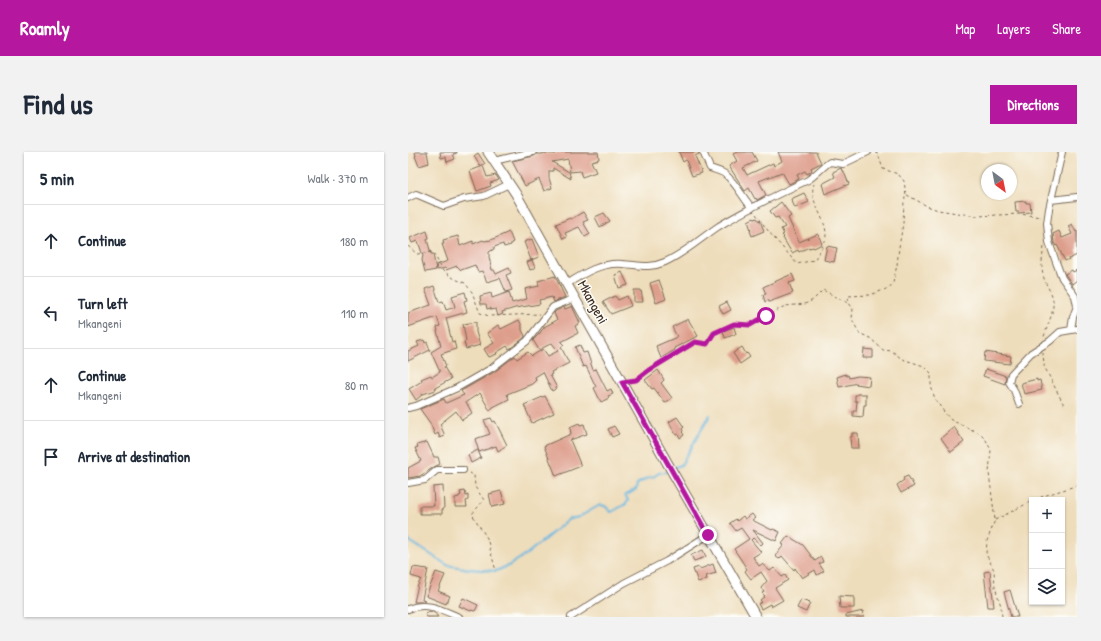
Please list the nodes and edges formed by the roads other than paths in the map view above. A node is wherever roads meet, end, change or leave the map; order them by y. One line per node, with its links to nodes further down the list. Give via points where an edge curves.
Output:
1 (488, 152): 6 (street, Mkangeni)
2 (533, 152): 6 (street)
3 (703, 152): 11 (street, via 710,168 724,173)
4 (868, 152): 11 (street, via 843,164 830,162 817,174)
5 (1062, 152): 10 (street)
6 (494, 161): 7 (street, Mkangeni)
7 (509, 184): 9 (street, via 484,196 444,206 416,194); 12 (street, Mkangeni)
8 (1077, 197): 10 (street)
9 (408, 198)
10 (1051, 200): 14 (street, via 1047,223 1049,242 1062,278 1075,296)
11 (752, 208): 12 (street, via 664,262 648,266 612,264 595,268)
12 (567, 284): 13 (street, Mkangeni)
13 (575, 298): 17 (street, via 553,306 527,341 492,368 457,388); 20 (street, Mkangeni)
14 (1077, 306): 15 (street, via 1073,317)
15 (1074, 330): 16 (street, via 1060,332 1031,353 1011,374 1009,382)
16 (1019, 404)
17 (408, 408)
18 (463, 470): 19 (street, via 437,470 426,480)
19 (408, 482)
20 (708, 535): 23 (street); 24 (street, Mkangeni)
21 (408, 609): 22 (street, via 415,606 435,607)
22 (459, 617)
23 (571, 617)
24 (756, 617)

